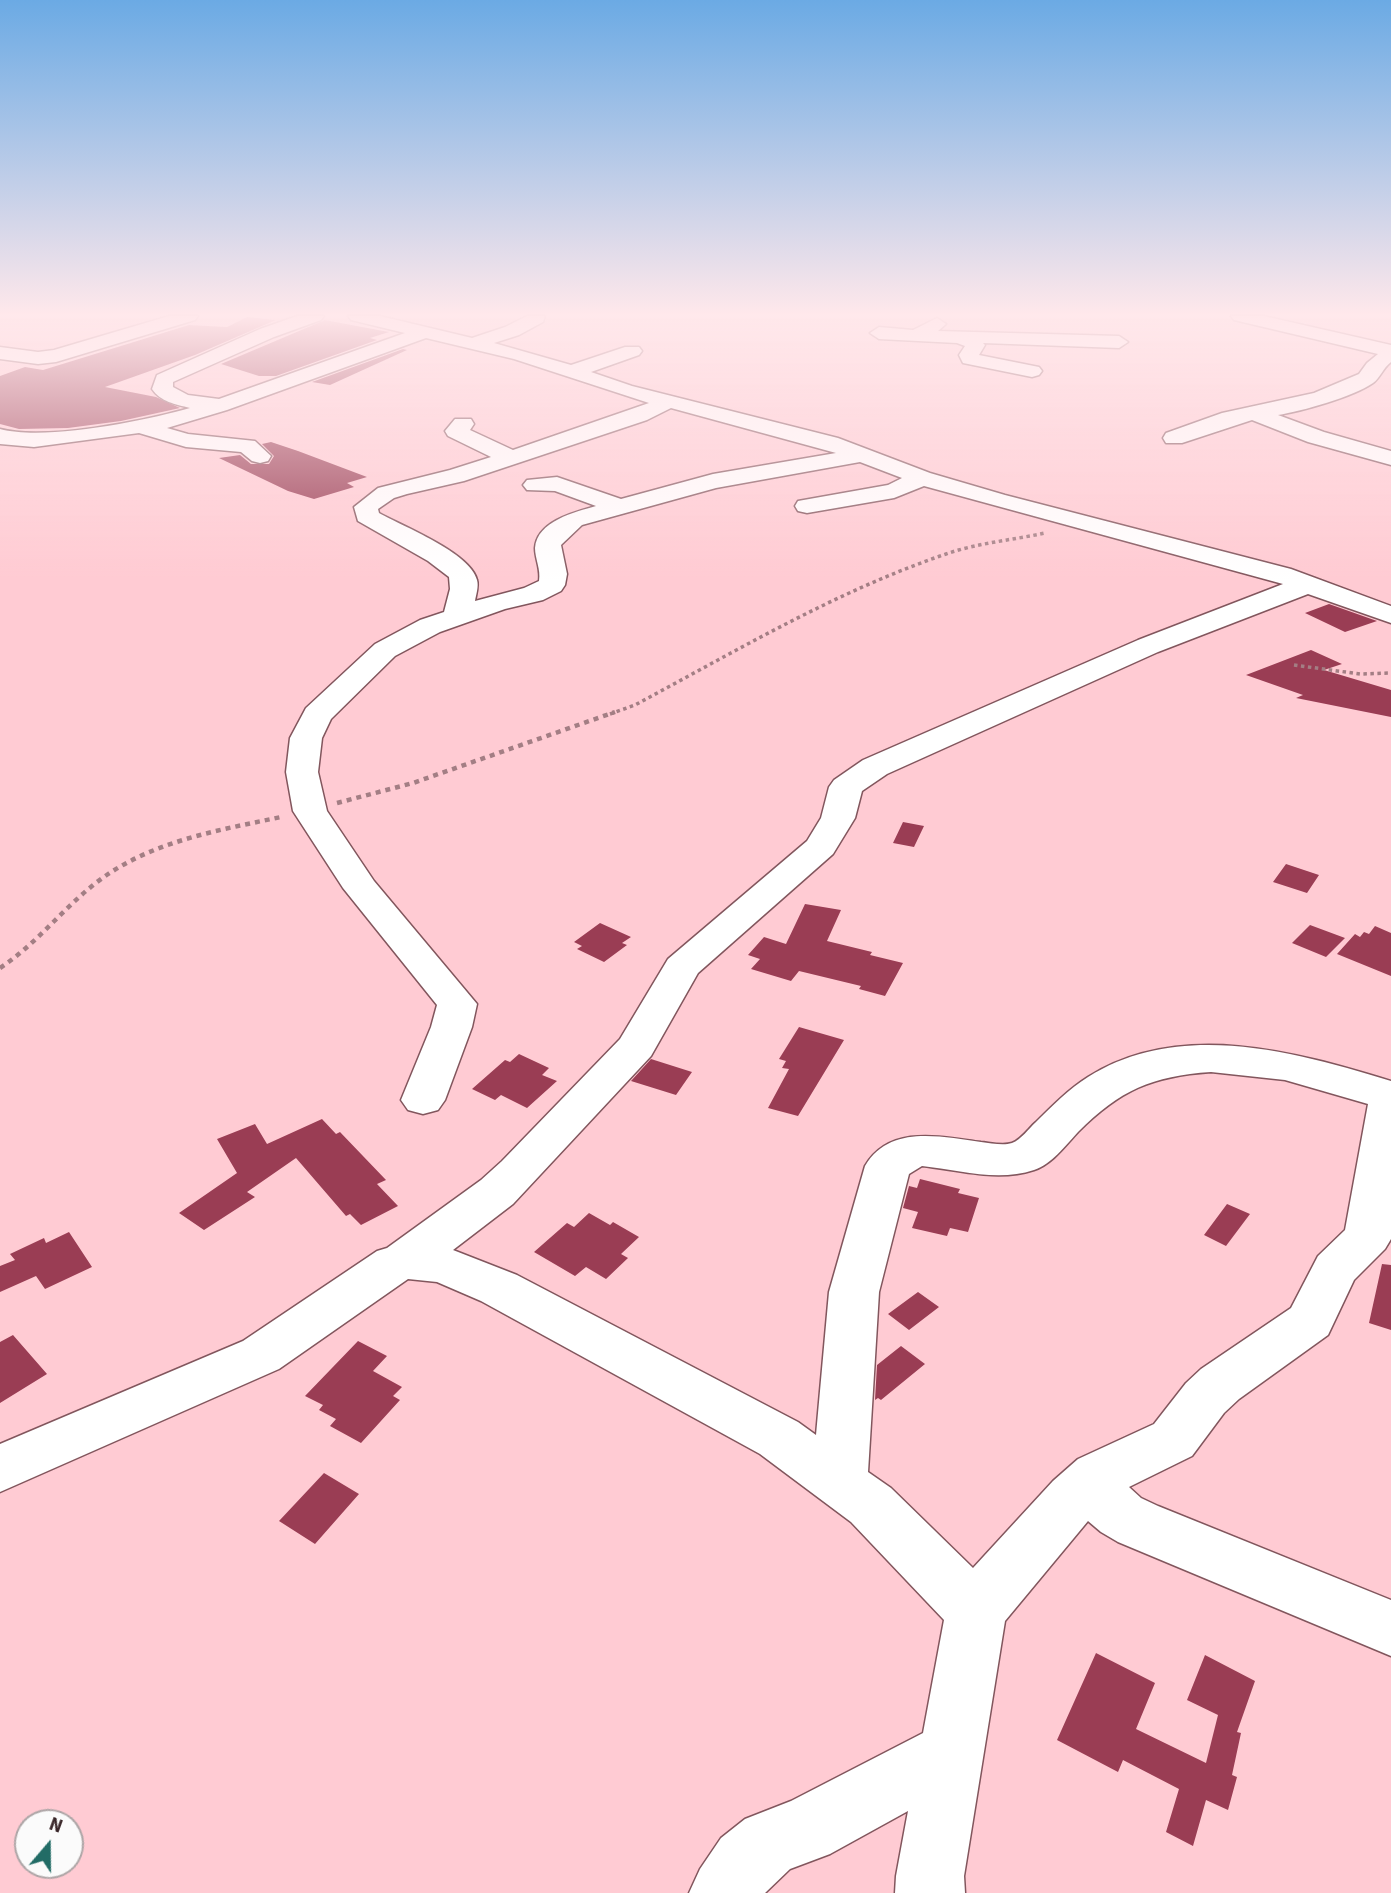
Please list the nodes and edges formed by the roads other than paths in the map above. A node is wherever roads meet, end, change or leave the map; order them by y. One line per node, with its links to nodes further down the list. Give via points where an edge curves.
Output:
1 (223, 404): 8 (street)
2 (224, 404): 11 (street, via 236,415 242,433)
3 (661, 404): 14 (street)
4 (683, 404): 12 (street)
5 (1294, 404): 6 (street)
6 (1252, 413): 10 (street); 15 (street)
7 (463, 424): 14 (street, via 456,431)
8 (136, 427): 9 (street, via 34,440); 11 (street, via 187,440)
9 (0, 436)
10 (1174, 438)
11 (234, 443): 13 (street)
12 (864, 455): 16 (street); 18 (street, via 713,481)
13 (260, 456)
14 (512, 457): 22 (street, via 441,481 386,493 366,507 367,516 460,570 464,580)
15 (1391, 458)
16 (922, 478): 19 (street, via 894,491); 20 (street)
17 (535, 485): 18 (street, via 557,484)
18 (618, 506): 22 (street, via 573,520 556,532 547,550 552,585)
19 (807, 506)
20 (1308, 584): 21 (street); 25 (street, via 1148,646 855,778 846,786 838,818 821,847 682,967 636,1047 504,1185)
21 (1391, 615)
22 (456, 618): 24 (street, via 385,650 317,715 306,738 302,772 310,811 361,888 457,1004)
23 (1391, 1096): 27 (street, via 1308,1070 1260,1061 1172,1063 1132,1072 1104,1087 1020,1158 998,1160 922,1150 907,1153 888,1166 854,1292); 28 (street, via 1368,1237 1335,1269 1310,1321 1220,1384 1173,1440)
24 (423, 1100)
25 (405, 1260): 26 (street, via 261,1355); 27 (street, via 452,1268 499,1288 779,1438)
26 (0, 1469)
27 (840, 1482): 29 (street, via 871,1505)
28 (1088, 1485): 29 (street, via 996,1584); 30 (street, via 1138,1524)
29 (976, 1612): 31 (street)
30 (1391, 1628)
31 (951, 1752): 32 (street, via 806,1830 769,1843 745,1862); 33 (street)
32 (724, 1893)
33 (930, 1893)

